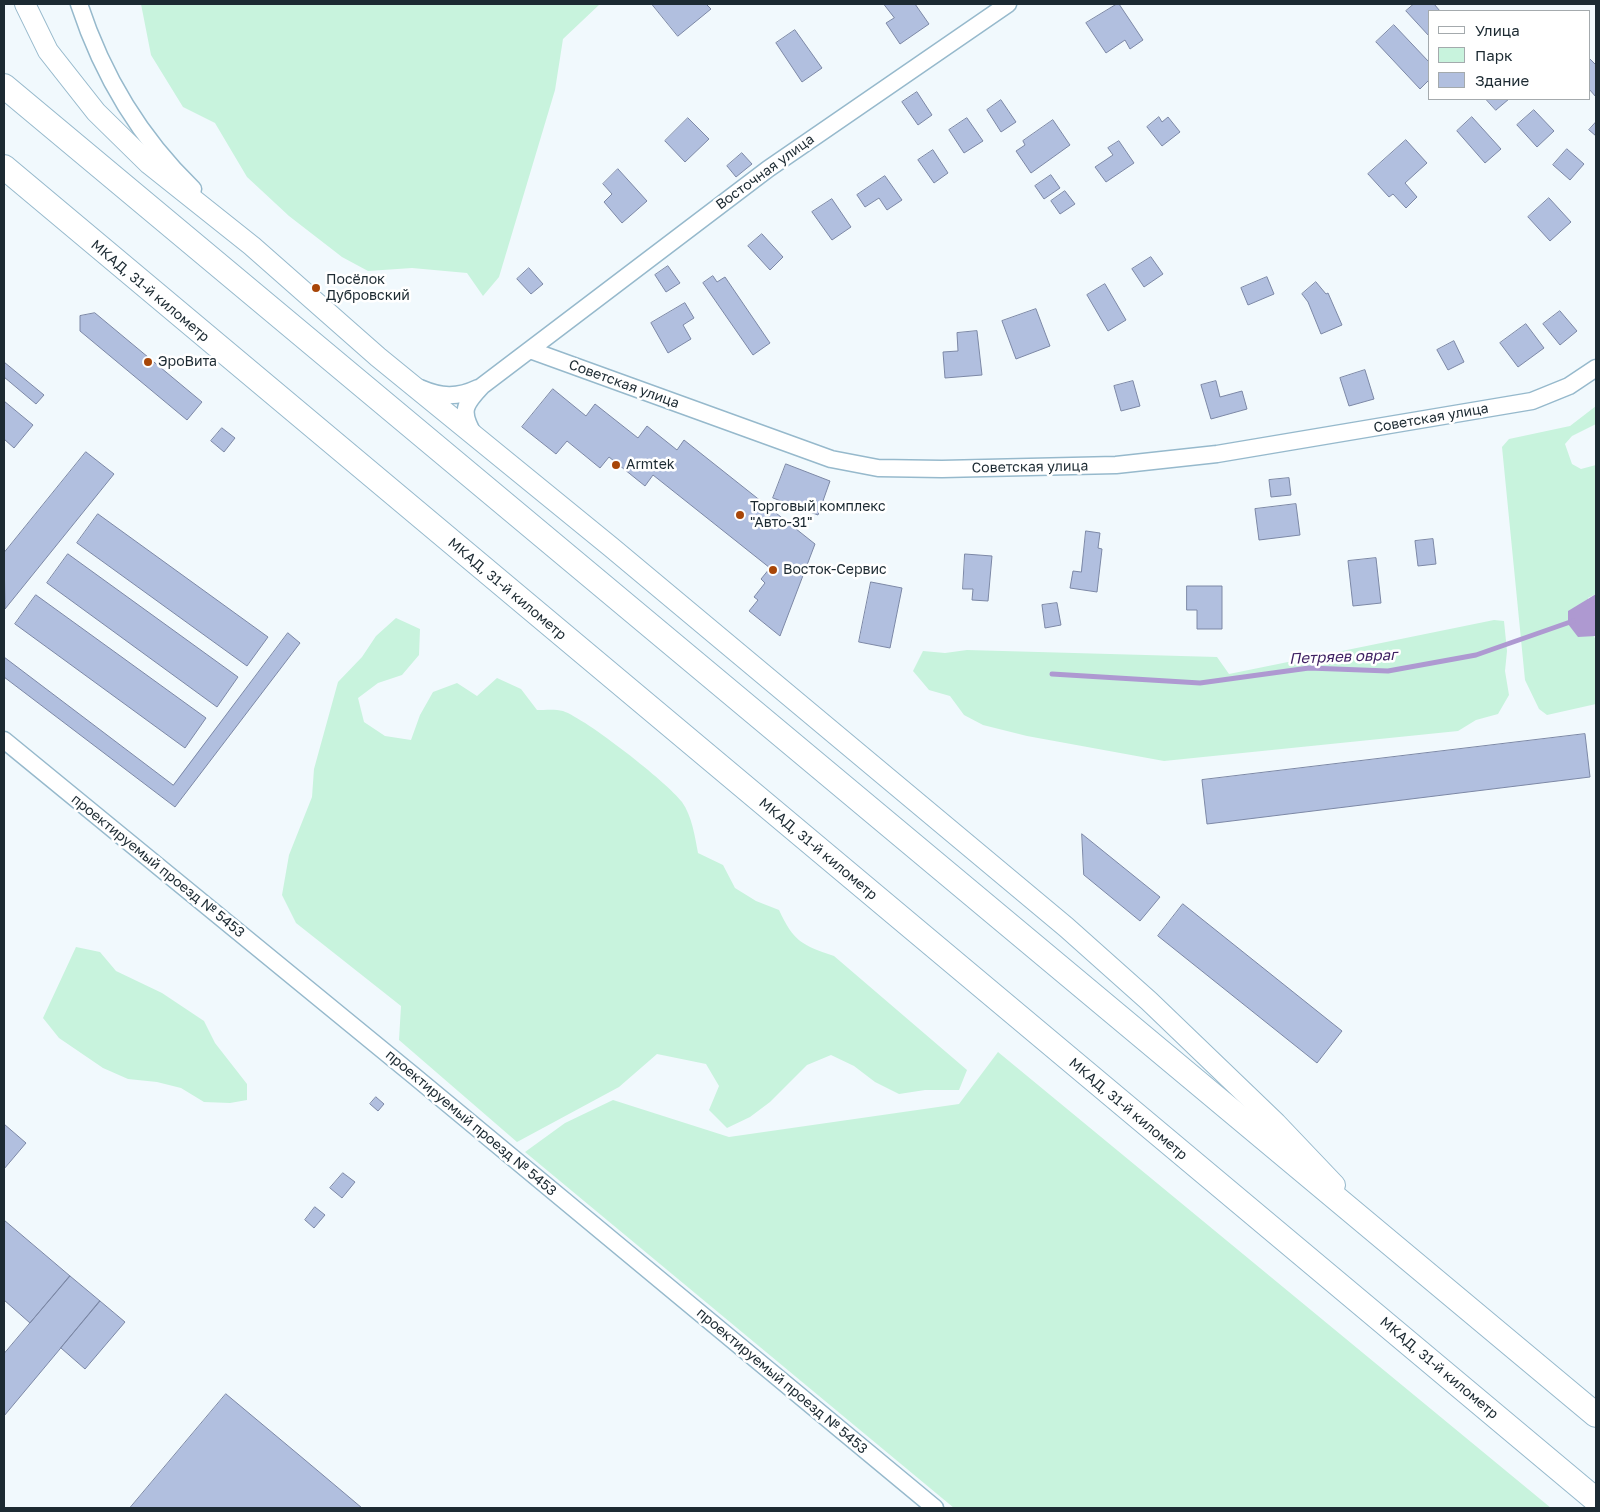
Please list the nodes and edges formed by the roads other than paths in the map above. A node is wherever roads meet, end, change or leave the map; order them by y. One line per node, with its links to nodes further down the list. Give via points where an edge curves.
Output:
1 (25, 4): 6 (main road, via 48,51 96,112 149,164)
2 (79, 4): 6 (street, via 111,81 138,128 174,170)
3 (1008, 4): 7 (street, Восточная улица, via 768,168)
4 (4, 86): 13 (highway)
5 (5, 169): 17 (highway, МКАД, 31-й километр)
6 (252, 246): 9 (main road)
7 (530, 350): 8 (street, Советская улица, via 831,460 878,468 1116,465 1217,454 1532,401 1569,386); 10 (street)
8 (1596, 368)
9 (411, 384): 10 (street, via 449,396 462,395); 11 (main road)
10 (482, 386): 11 (street, via 468,401 464,411)
11 (475, 436): 13 (main road, via 1066,928 1149,1001 1276,1123)
12 (4, 740): 18 (street, проектируемый проезд № 5453)
13 (1384, 1238): 14 (highway)
14 (1472, 1311): 15 (main road); 16 (highway)
15 (1596, 1404)
16 (1596, 1415)
17 (1596, 1500)
18 (935, 1508)

